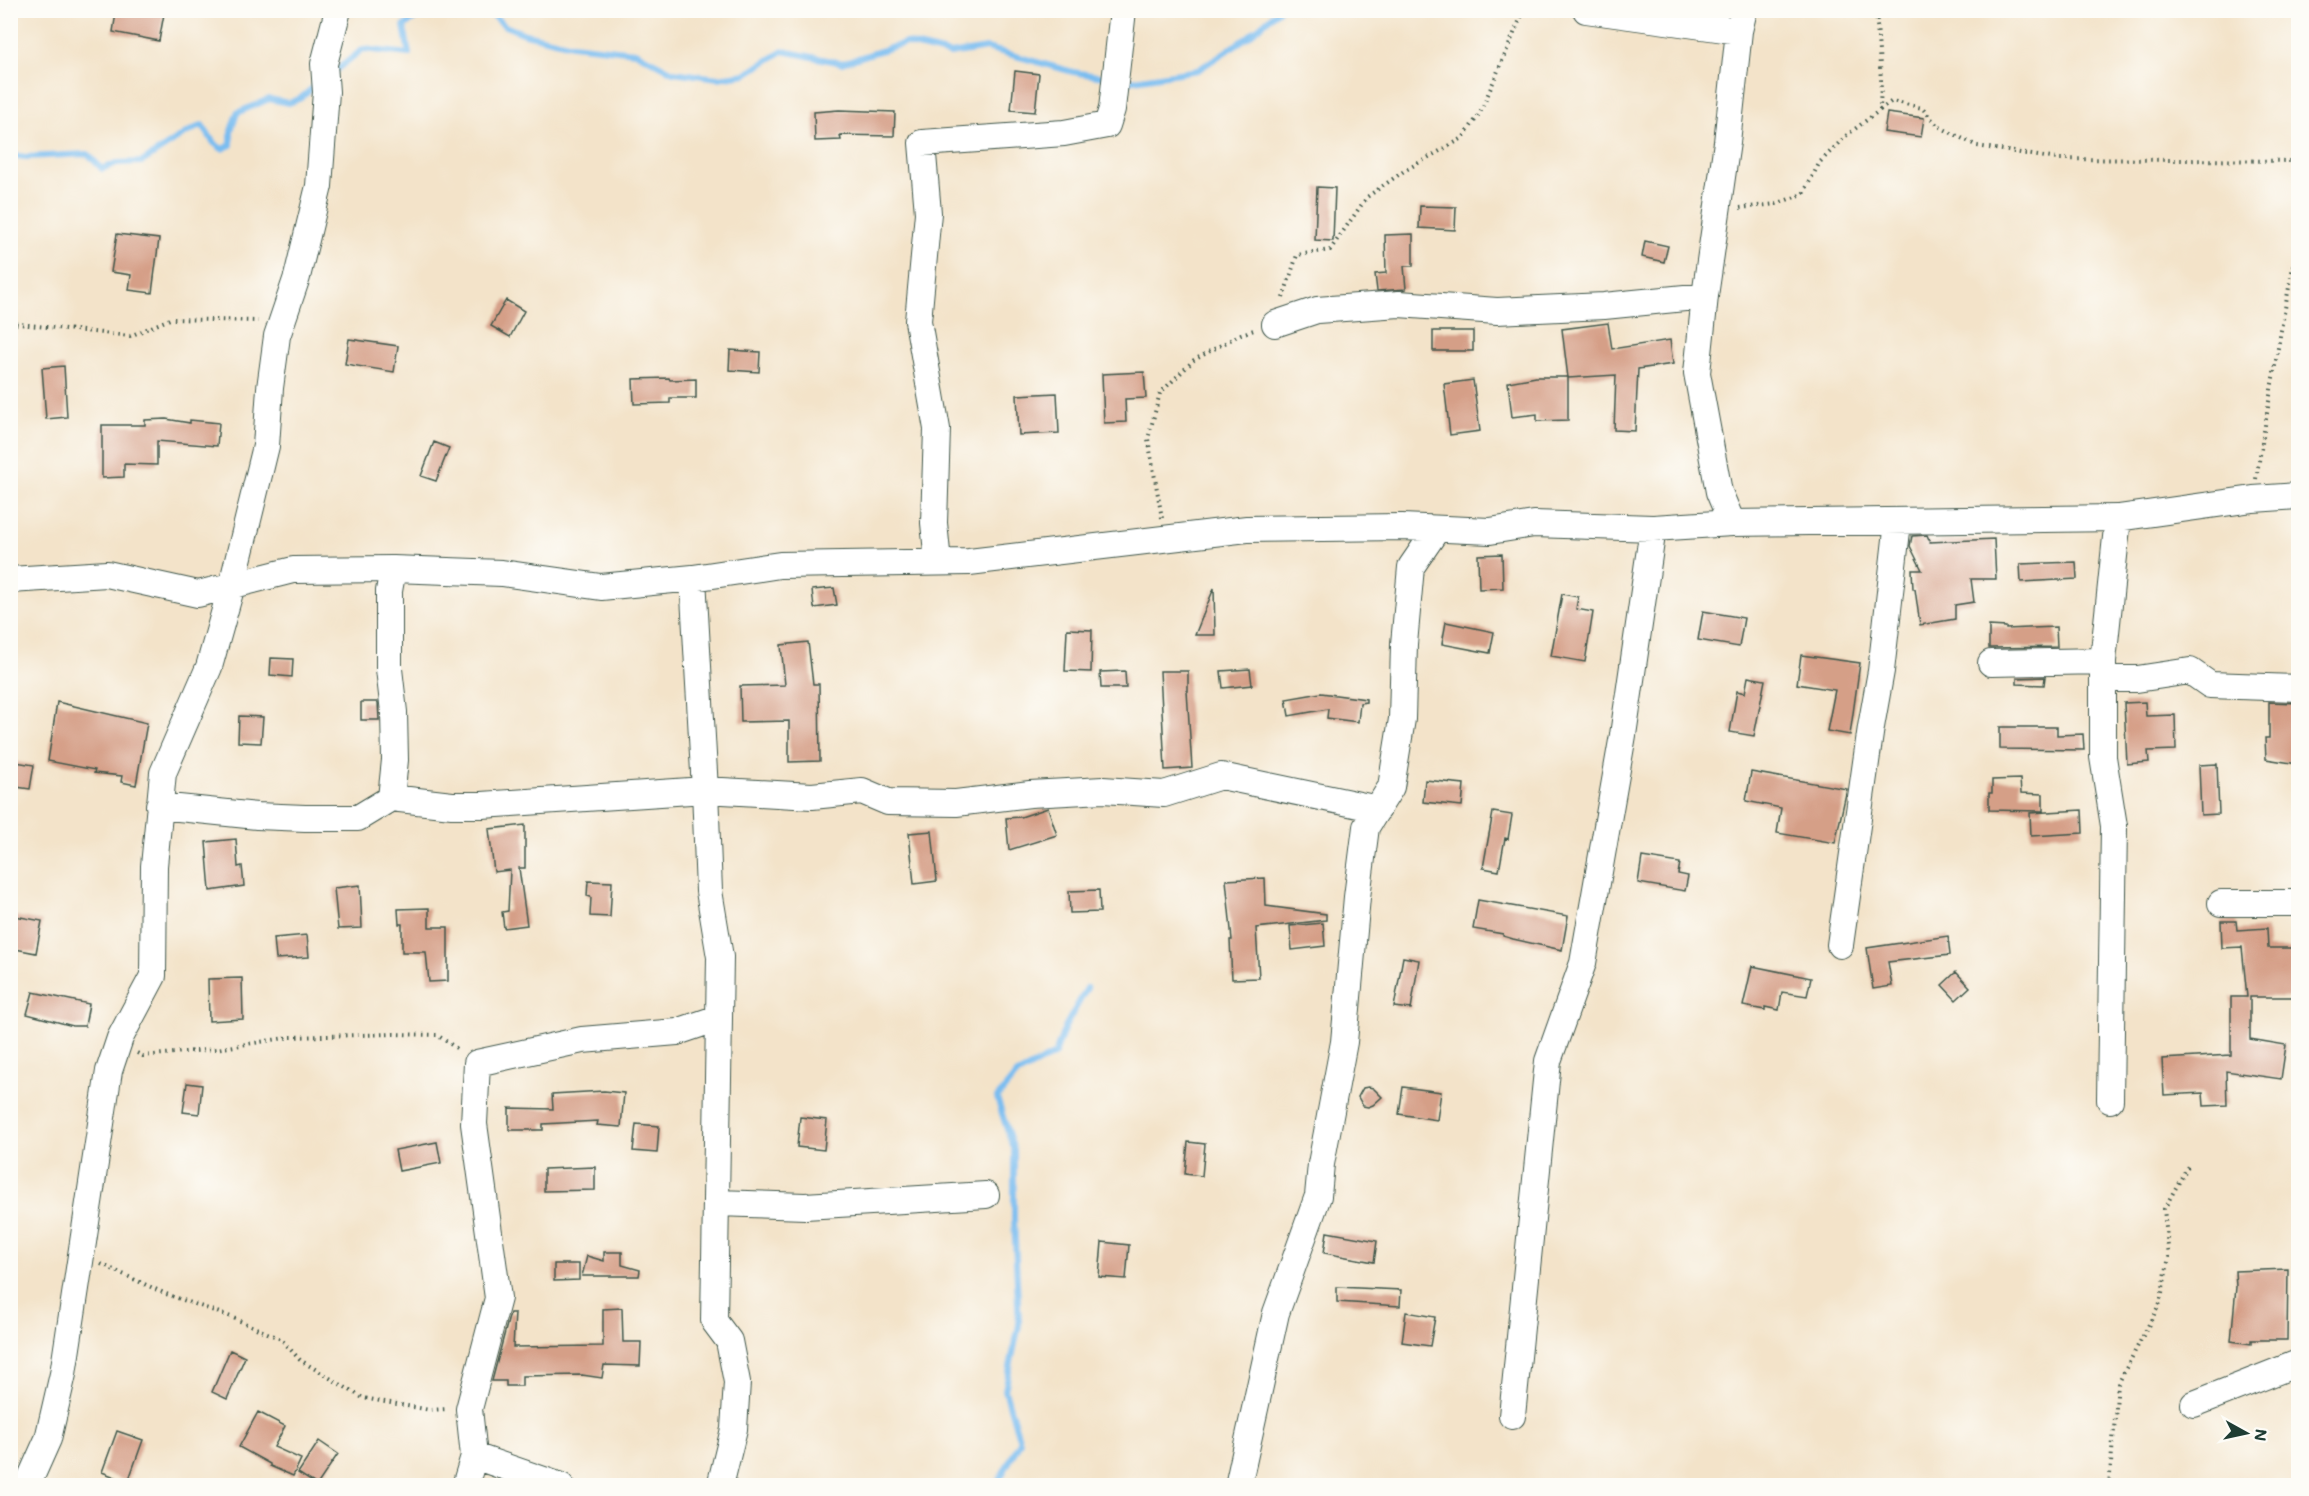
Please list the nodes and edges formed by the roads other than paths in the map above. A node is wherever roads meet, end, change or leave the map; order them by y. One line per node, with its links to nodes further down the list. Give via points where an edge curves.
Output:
1 (338, 10): 17 (street, via 324,63 320,186 277,336 266,446)
2 (1123, 10): 13 (street, via 1107,125 1064,133 922,143 928,213 918,321 937,429 934,523)
3 (1586, 10): 4 (street)
4 (1741, 21): 5 (street)
5 (1705, 296): 6 (street, via 1497,311 1399,304 1317,310); 10 (street, via 1697,373 1719,492)
6 (1275, 324)
7 (2298, 496): 8 (street)
8 (2118, 518): 9 (street); 19 (street)
9 (1898, 522): 10 (street); 27 (street, via 1881,671)
10 (1732, 523): 11 (street)
11 (1653, 528): 12 (street, via 1534,524 1490,531); 34 (street, via 1623,735 1583,963 1548,1061)
12 (1437, 529): 13 (street, via 1247,529 969,562); 24 (street, via 1411,567 1402,718 1391,788)
13 (938, 562): 15 (street, via 780,565)
14 (393, 569): 15 (street, via 502,573 601,587); 17 (street, via 293,570); 22 (street, via 389,591 395,760)
15 (693, 578): 21 (street)
16 (10, 580): 17 (street, via 107,574 198,594)
17 (232, 585): 23 (street, via 209,667 163,773)
18 (1991, 663): 19 (street)
19 (2103, 670): 20 (street, via 2137,679 2190,671 2210,685); 29 (street, via 2103,757 2114,825)
20 (2298, 688)
21 (705, 790): 22 (street, via 482,805); 24 (street, via 812,796 862,791 888,802 956,803 1103,790 1164,794 1221,776); 28 (street, via 709,891 720,957)
22 (391, 798): 23 (street, via 358,818 257,816)
23 (159, 806): 36 (street, via 153,976 120,1038 108,1071 63,1374 48,1439)
24 (1378, 809): 40 (street, via 1366,827 1344,1042 1318,1196 1276,1313)
25 (2221, 903): 26 (street)
26 (2298, 903)
27 (1840, 945)
28 (718, 1018): 31 (street); 35 (street, via 677,1032 582,1040 477,1062 474,1124 498,1298 469,1409)
29 (2110, 1100)
30 (986, 1195): 31 (street, via 805,1206)
31 (717, 1203): 39 (street, via 714,1321 729,1341 737,1382 734,1429)
32 (2298, 1363): 33 (street)
33 (2194, 1404)
34 (1512, 1416)
35 (474, 1456): 37 (street); 38 (street)
36 (27, 1485)
37 (465, 1485)
38 (561, 1485)
39 (720, 1485)
40 (1238, 1485)

